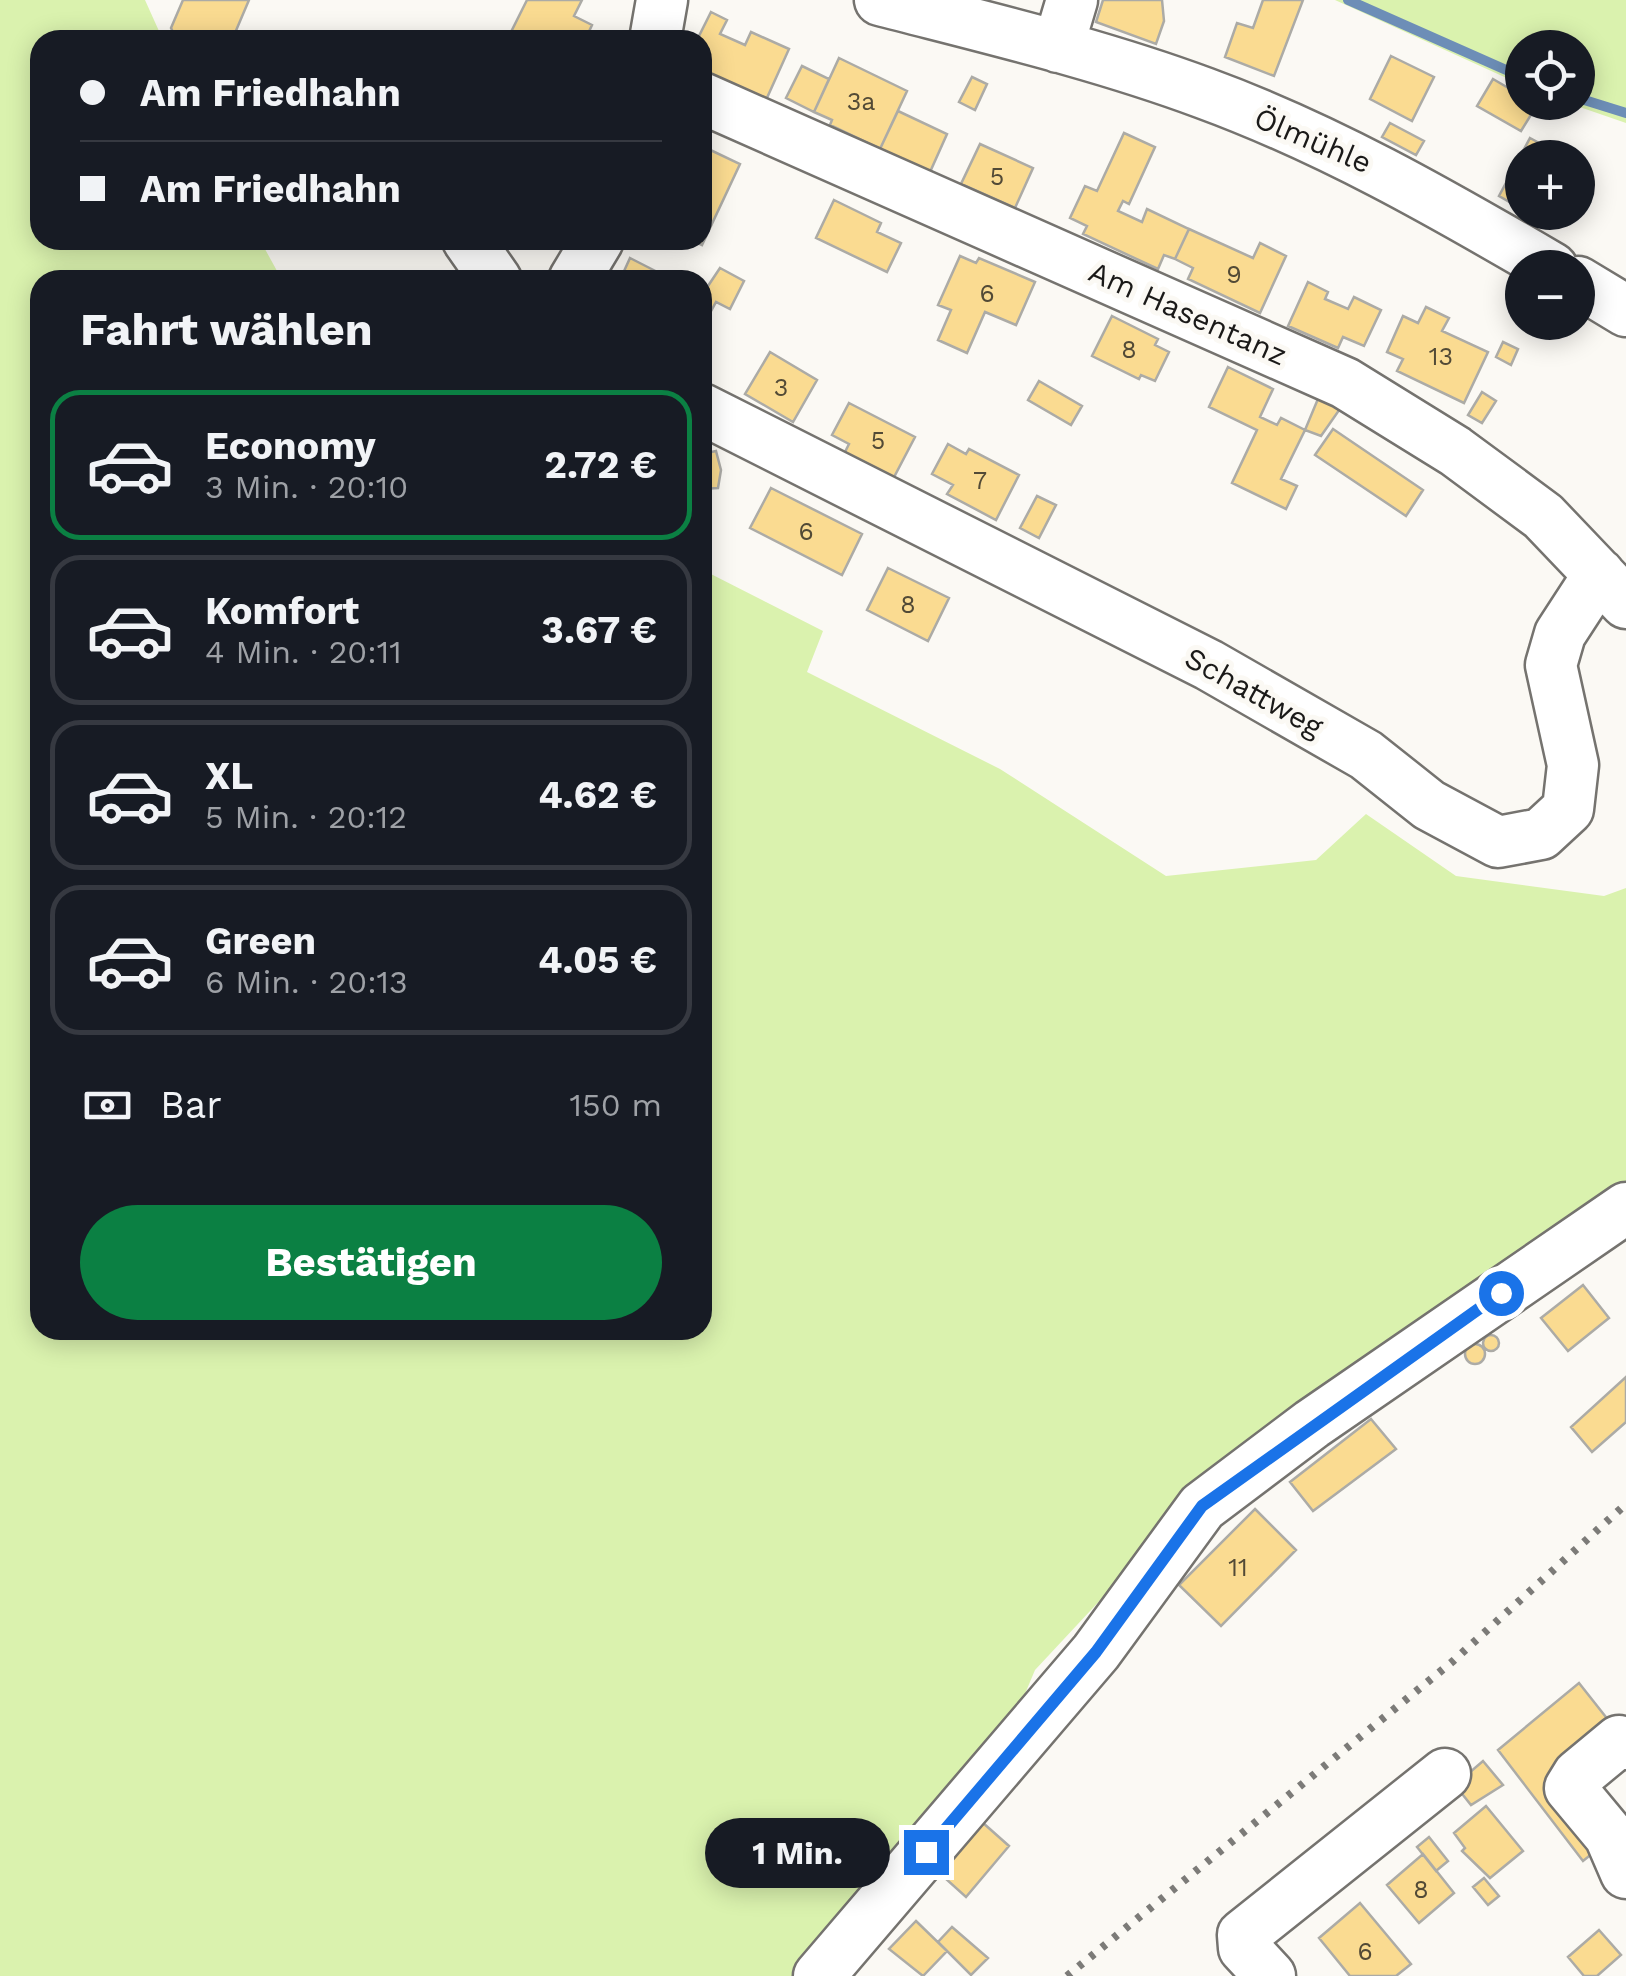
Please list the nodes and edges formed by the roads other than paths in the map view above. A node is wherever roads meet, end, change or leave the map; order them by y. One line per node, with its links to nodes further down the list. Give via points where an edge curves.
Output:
1 (662, 0): 4 (street)
2 (880, 0): 5 (street, Ölmühle)
3 (1072, 0): 5 (street)
4 (656, 30)
5 (1058, 47): 7 (street, Ölmühle, via 1204,93 1388,173)
6 (712, 102): 11 (street, Am Hasentanz, via 1345,382 1455,450 1543,516)
7 (1521, 250)
8 (1595, 292): 9 (street)
9 (1626, 311)
10 (712, 415): 11 (street, Schattweg, via 1208,665 1366,755 1429,805 1498,842 1541,834 1568,809 1573,765 1550,665 1560,634)
11 (1612, 588)
12 (1626, 1208): 16 (street, via 1202,1506 1096,1652)
13 (1626, 1744): 15 (street, via 1619,1741 1570,1788 1610,1836)
14 (1445, 1774): 17 (street, via 1243,1935 1244,1948)
15 (1626, 1873)
16 (819, 1976)
17 (1270, 1976)

